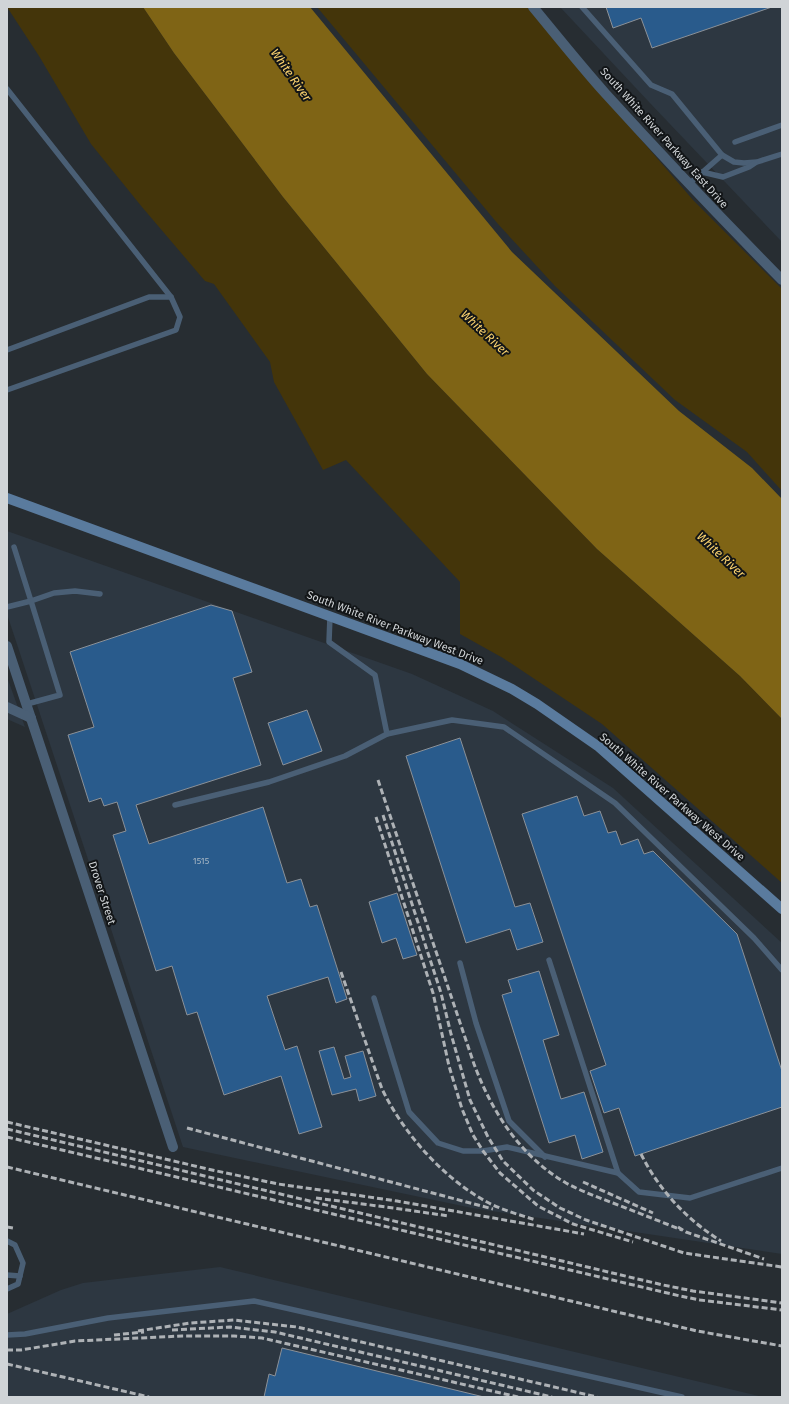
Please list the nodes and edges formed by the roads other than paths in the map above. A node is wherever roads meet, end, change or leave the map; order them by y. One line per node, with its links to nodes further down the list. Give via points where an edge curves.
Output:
1 (533, 7): 10 (street, South White River Parkway East Drive, via 604,91)
2 (582, 7): 7 (lane, via 651,85 672,94)
3 (7, 89): 12 (lane)
4 (782, 126): 5 (lane)
5 (735, 142)
6 (782, 154): 8 (lane)
7 (722, 155): 8 (lane, via 734,162); 9 (lane)
8 (757, 162): 9 (lane, via 723,177)
9 (702, 172): 10 (lane)
10 (689, 184): 11 (street, South White River Parkway East Drive)
11 (782, 280)
12 (171, 297): 13 (lane, via 150,298); 14 (lane, via 180,317 176,330)
13 (7, 350)
14 (7, 390)
15 (7, 498): 20 (street, South White River Parkway West Drive)
16 (14, 547): 18 (lane)
17 (100, 594): 18 (lane, via 75,591 54,593)
18 (31, 600): 19 (lane); 22 (lane, via 60,695)
19 (7, 607)
20 (330, 616): 25 (lane, via 328,642 375,675); 27 (street, South White River Parkway West Drive, via 470,668 557,716 613,758)
21 (7, 646): 22 (street, Drover Street)
22 (27, 704): 24 (street, Drover Street)
23 (7, 707): 24 (street)
24 (31, 718): 32 (street, Drover Street)
25 (387, 734): 26 (lane, via 345,756 268,782); 30 (lane, via 452,720 504,727 615,803 754,938)
26 (175, 805)
27 (782, 909)
28 (549, 960): 35 (lane)
29 (460, 963): 33 (lane, via 476,1023 509,1121)
30 (782, 970)
31 (374, 998): 33 (lane, via 409,1112 438,1143 463,1151 507,1147)
32 (173, 1147)
33 (545, 1157): 35 (lane)
34 (782, 1168): 35 (lane, via 690,1198 639,1192)
35 (618, 1173)
36 (7, 1242): 38 (lane, via 15,1245 23,1263)
37 (7, 1275): 38 (lane)
38 (20, 1276): 39 (lane, via 18,1284)
39 (7, 1289)
40 (7, 1335): 41 (lane, via 26,1334 108,1318 254,1301)
41 (682, 1397)

